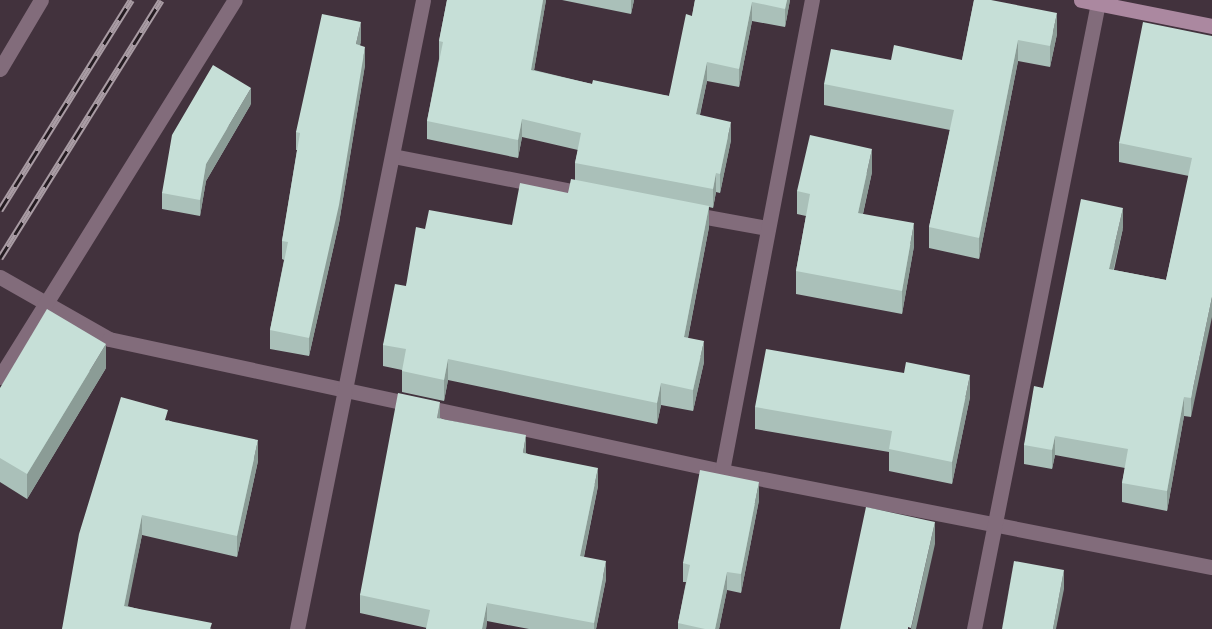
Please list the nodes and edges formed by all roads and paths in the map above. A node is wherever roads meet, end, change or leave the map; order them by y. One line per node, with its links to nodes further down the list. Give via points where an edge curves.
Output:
1 (41, 0): 8 (street)
2 (235, 0): 14 (street)
3 (423, 0): 9 (street)
4 (812, 0): 12 (street)
5 (1081, 0): 6 (main road)
6 (1098, 3): 7 (main road); 18 (street)
7 (1212, 26)
8 (0, 69)
9 (393, 156): 10 (street); 16 (street)
10 (603, 197)
11 (673, 210): 12 (street)
12 (766, 228): 17 (street)
13 (0, 277): 14 (street)
14 (46, 304): 15 (street); 16 (street, via 109,339)
15 (0, 377)
16 (345, 389): 17 (street); 20 (street)
17 (722, 471): 18 (street)
18 (996, 527): 19 (street); 21 (street)
19 (1212, 567)
20 (297, 629)
21 (974, 629)

